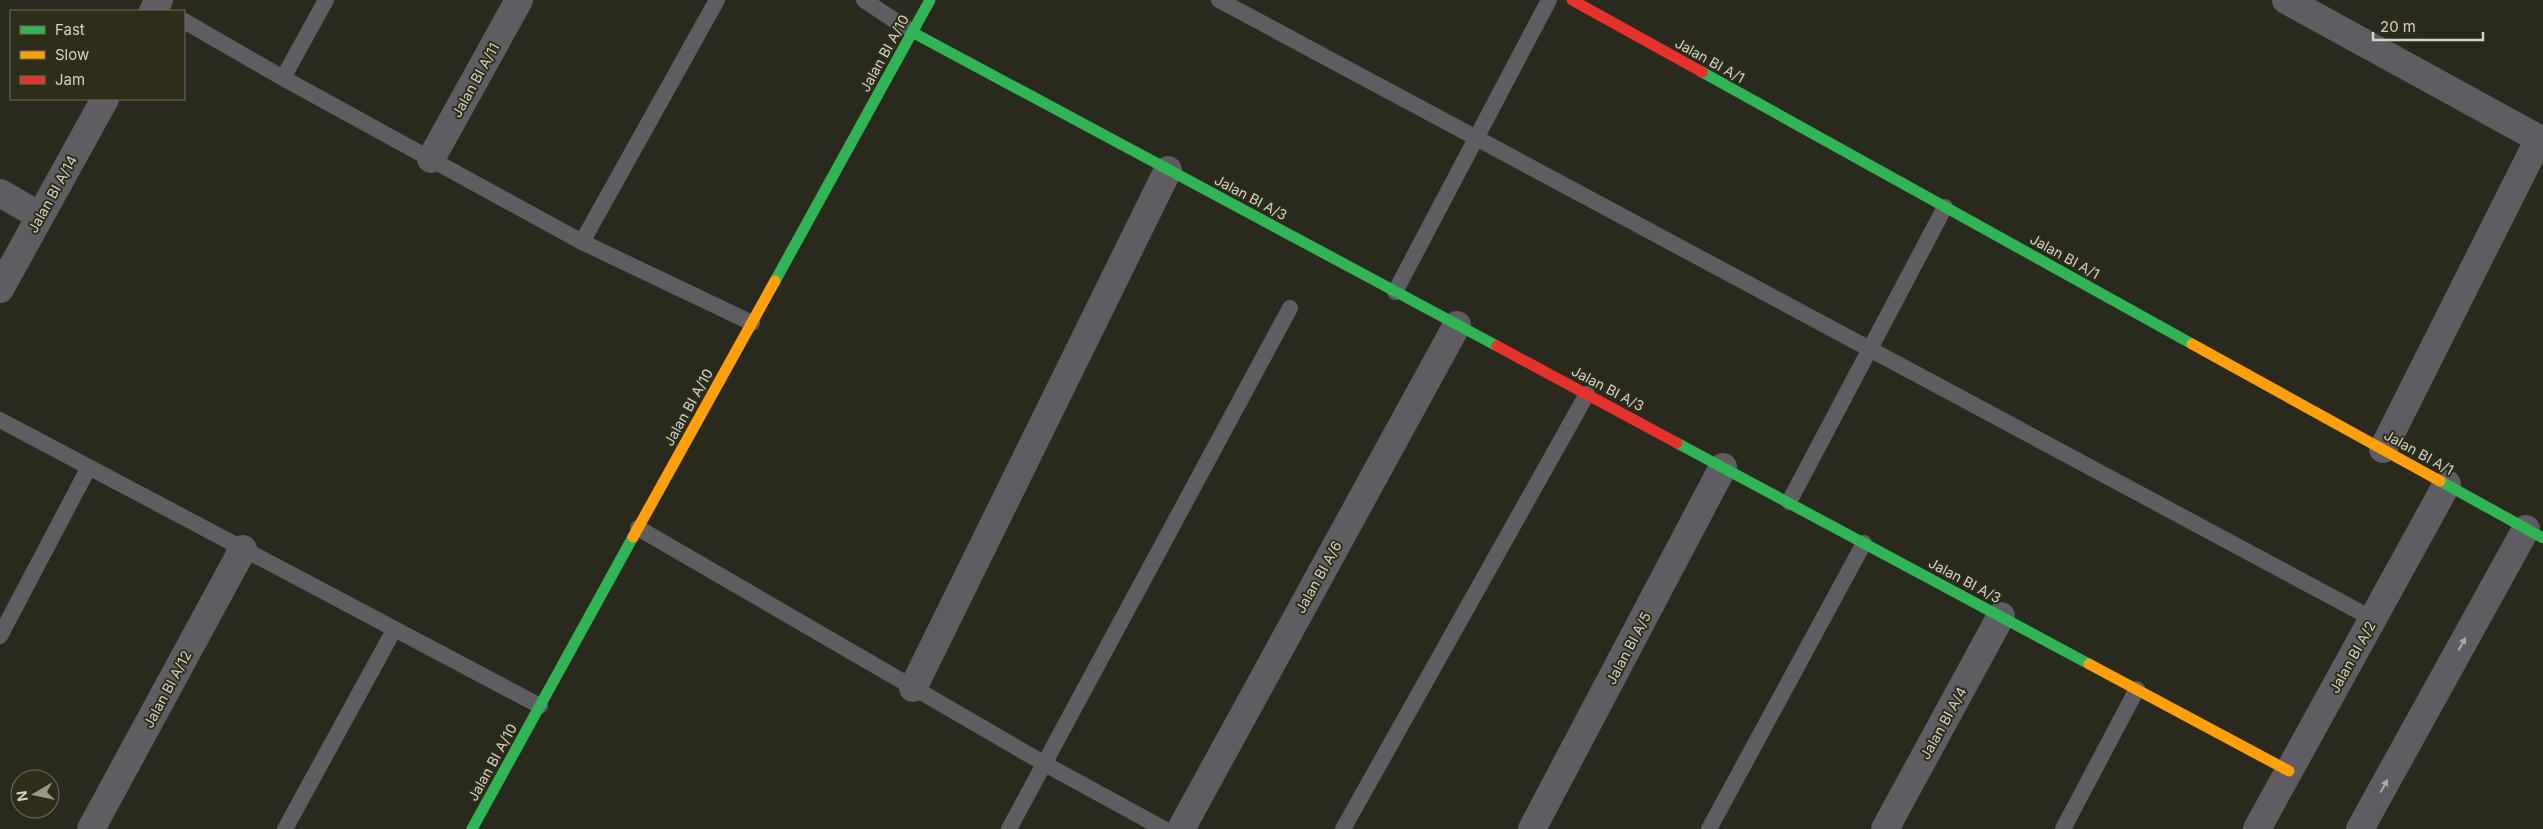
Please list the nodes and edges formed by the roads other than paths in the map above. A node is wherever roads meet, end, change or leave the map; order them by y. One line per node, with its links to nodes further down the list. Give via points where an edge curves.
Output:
1 (326, 0): 12 (lane)
2 (518, 0): 16 (street, Jalan BI A/11)
3 (717, 0): 21 (lane)
4 (864, 0): 11 (lane)
5 (930, 0): 11 (street, Jalan BI A/10)
6 (1219, 0): 14 (lane)
7 (1549, 0): 14 (lane)
8 (1572, 0): 19 (street, Jalan BI A/1)
9 (2286, 0): 15 (street)
10 (185, 22): 12 (lane)
11 (912, 32): 17 (street, Jalan BI A/3); 25 (street, Jalan BI A/10)
12 (283, 78): 16 (lane)
13 (104, 100): 20 (street, Jalan BI A/14)
14 (1476, 138): 23 (lane); 27 (lane)
15 (2541, 140): 30 (street)
16 (432, 159): 21 (lane)
17 (1168, 170): 23 (street, Jalan BI A/3); 43 (street)
18 (0, 194): 20 (street)
19 (1945, 207): 27 (lane); 30 (street, Jalan BI A/1)
20 (40, 216): 22 (street, Jalan BI A/14)
21 (582, 242): 25 (lane)
22 (0, 290)
23 (1395, 292): 26 (street, Jalan BI A/3)
24 (1290, 308): 46 (lane)
25 (752, 323): 35 (street, Jalan BI A/10)
26 (1457, 325): 28 (street, Jalan BI A/3); 53 (street, Jalan BI A/6)
27 (1870, 349): 34 (lane); 40 (lane)
28 (1587, 394): 32 (street, Jalan BI A/3); 54 (lane)
29 (0, 420): 31 (lane)
30 (2383, 449): 33 (street, Jalan BI A/1)
31 (89, 468): 38 (lane); 42 (lane)
32 (1723, 468): 34 (street, Jalan BI A/3); 55 (street, Jalan BI A/5)
33 (2447, 484): 36 (street, Jalan BI A/1); 40 (street, Jalan BI A/2)
34 (1789, 502): 37 (street, Jalan BI A/3)
35 (638, 528): 43 (lane); 45 (street, Jalan BI A/10)
36 (2535, 534): 60 (street, one-way to 36)
37 (1864, 543): 39 (street, Jalan BI A/3); 56 (lane)
38 (243, 549): 41 (lane); 48 (street, Jalan BI A/12)
39 (2002, 616): 44 (street, Jalan BI A/3); 57 (street, Jalan BI A/4)
40 (2373, 619): 47 (street, Jalan BI A/2)
41 (394, 630): 45 (lane); 49 (lane)
42 (0, 636)
43 (913, 688): 46 (lane)
44 (2137, 689): 47 (street, Jalan BI A/3); 58 (lane)
45 (540, 706): 50 (street, Jalan BI A/10)
46 (1045, 764): 51 (lane); 52 (lane)
47 (2289, 771): 59 (street, Jalan BI A/2)
48 (91, 829)
49 (285, 829)
50 (472, 829)
51 (1008, 829)
52 (1164, 829)
53 (1180, 829)
54 (1343, 829)
55 (1532, 829)
56 (1709, 829)
57 (1886, 829)
58 (2063, 829)
59 (2257, 829)
60 (2360, 829)

